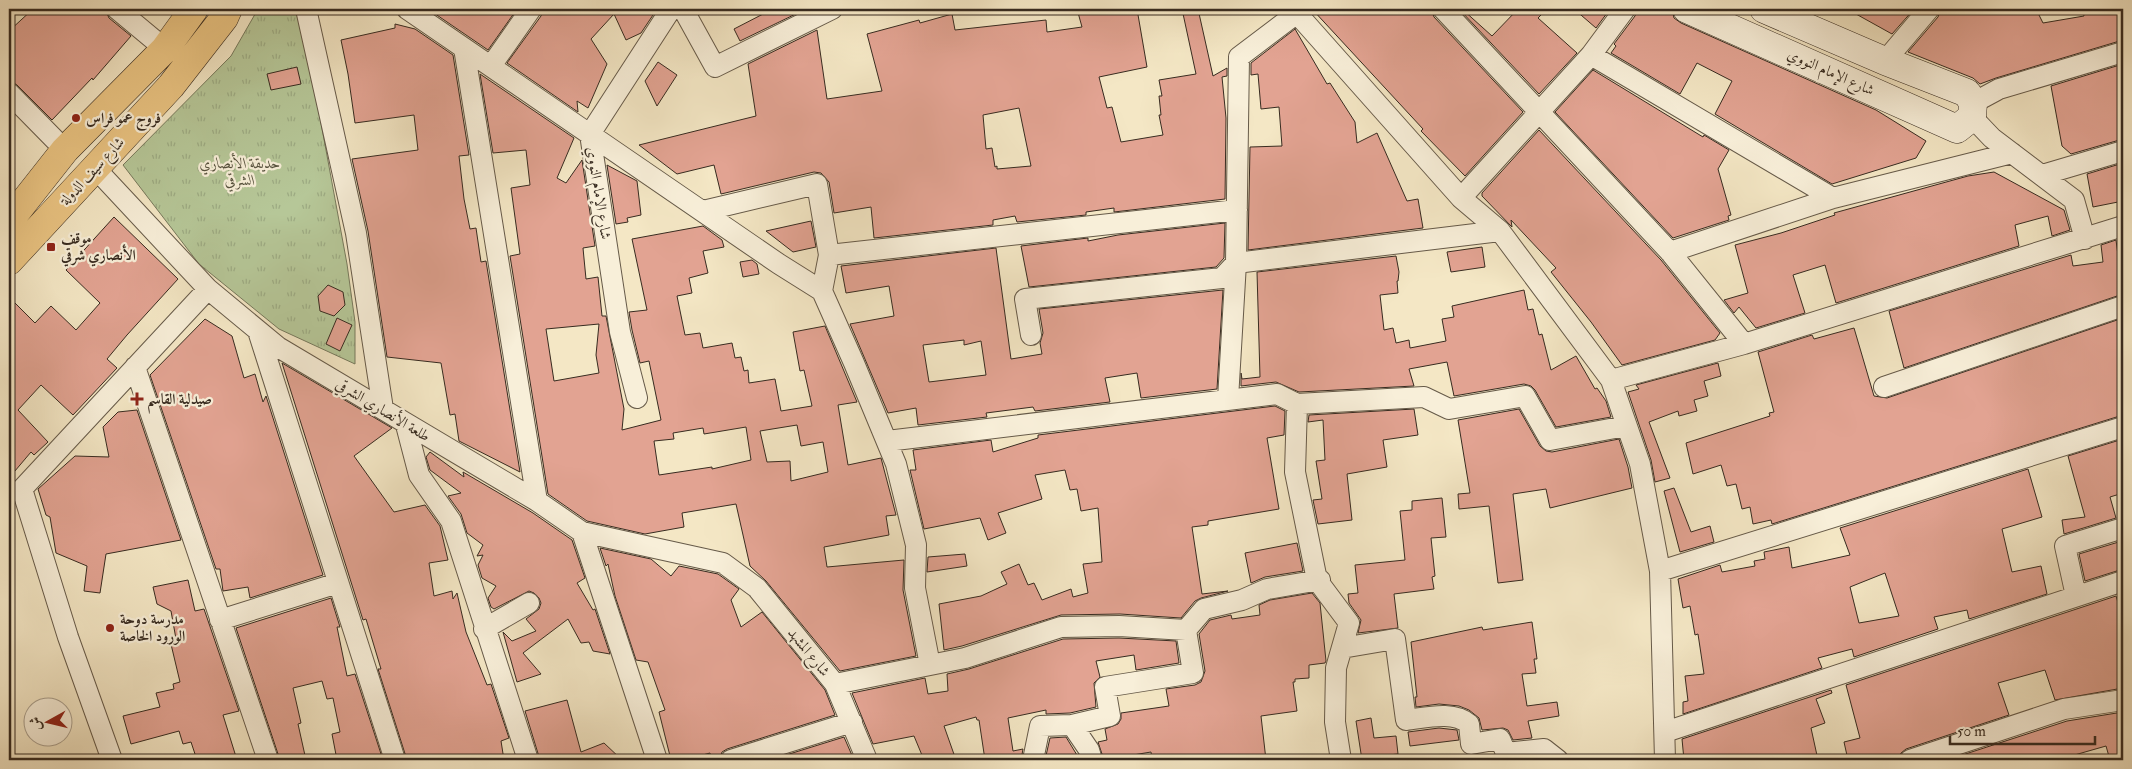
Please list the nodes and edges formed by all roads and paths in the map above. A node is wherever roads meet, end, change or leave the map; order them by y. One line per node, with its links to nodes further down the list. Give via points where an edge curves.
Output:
1 (117, 9): 17 (street)
2 (194, 9): 17 (main road, شارع سيف الدولة)
3 (228, 9): 29 (main road, شارع سيف الدولة, via 171,86)
4 (306, 9): 55 (street, via 356,233)
5 (407, 9): 16 (street)
6 (531, 9): 21 (street)
7 (671, 9): 25 (street, شارع الإمام النووي)
8 (683, 9): 9 (street, via 715,67)
9 (832, 9)
10 (1443, 9): 24 (street)
11 (1625, 9): 19 (street)
12 (1687, 9): 23 (street, شارع الإمام النووي, via 1957,129)
13 (1764, 9): 20 (street)
14 (1928, 9): 20 (street)
15 (1295, 11): 31 (street); 33 (street, via 1239,56)
16 (464, 48): 21 (street); 61 (street)
17 (165, 49): 26 (main road, شارع سيف الدولة)
18 (2123, 52): 23 (street, via 1999,89)
19 (1591, 55): 24 (street); 32 (street)
20 (1885, 61): 23 (street, via 1967,93)
21 (491, 66): 25 (street)
22 (9, 93): 26 (street)
23 (1972, 110): 28 (street)
24 (1540, 113): 31 (street); 39 (street)
25 (590, 134): 34 (street); 52 (street, شارع الإمام النووي, via 620,332)
26 (65, 150): 35 (main road, شارع سيف الدولة)
27 (2123, 151): 30 (street)
28 (2012, 153): 30 (street); 32 (street)
29 (95, 168): 41 (main road, شارع سيف الدولة); 43 (street, طلعة الأنصاري الشرقي)
30 (2042, 175): 38 (street, via 2074,200)
31 (1461, 198): 37 (street)
32 (1833, 198): 39 (street)
33 (1237, 210): 40 (street); 42 (street)
34 (703, 211): 40 (street, via 817,184); 44 (street)
35 (9, 221)
36 (2123, 226): 38 (street)
37 (1500, 232): 42 (street); 50 (street)
38 (2085, 239): 48 (street)
39 (1670, 252): 48 (street)
40 (829, 255): 44 (street)
41 (9, 262)
42 (1236, 263): 47 (street, via 1222,278 1025,300); 53 (street)
43 (208, 288): 46 (street, طلعة الأنصاري الشرقي); 49 (street)
44 (822, 290): 59 (street)
45 (2123, 306): 51 (street)
46 (258, 330): 55 (street, طلعة الأنصاري الشرقي, via 278,347); 68 (street)
47 (1031, 335)
48 (1744, 344): 50 (street)
49 (135, 367): 60 (street); 71 (street)
50 (1611, 380): 57 (street)
51 (1884, 387)
52 (638, 398)
53 (1228, 399): 54 (street, via 1277,394); 59 (street)
54 (1297, 404): 57 (street, via 1424,397 1450,409 1525,396 1550,440); 66 (street, via 1295,472)
55 (383, 409): 56 (street, طلعة الأنصاري الشرقي)
56 (406, 425): 61 (street, طلعة الأنصاري الشرقي); 72 (street, via 419,475 451,521)
57 (1626, 426): 65 (street, via 1640,464)
58 (2123, 427): 65 (street)
59 (887, 441): 75 (street, via 896,464 916,546 915,588)
60 (15, 496): 82 (street)
61 (538, 501): 63 (street, طلعة الأنصاري الشرقي)
62 (2123, 528): 69 (street, via 2065,546)
63 (582, 532): 64 (street, طلعة الأنصاري الشرقي); 86 (street)
64 (723, 563): 76 (street, شارع المشهد, via 758,588)
65 (1660, 571): 80 (street)
66 (1319, 580): 73 (street, via 1267,589 1242,600 1204,609); 74 (street, via 1349,623)
67 (2123, 581): 69 (street)
68 (338, 583): 71 (street); 84 (street)
69 (2076, 596): 80 (street)
70 (529, 603): 72 (street)
71 (220, 620): 83 (street)
72 (484, 629): 85 (street)
73 (1186, 630): 75 (street, via 1062,627 966,658); 79 (street, via 1193,673 1105,687 1110,716)
74 (1342, 648): 91 (street, via 1336,668 1335,722); 92 (street, via 1395,639 1406,720 1463,718 1469,724 1471,744 1500,739 1506,753 1544,750)
75 (930, 665): 76 (street)
76 (835, 684): 78 (street, شارع المشهد)
77 (2123, 700): 81 (street, via 2064,709)
78 (852, 722): 87 (street); 88 (street, شارع المشهد)
79 (1072, 725): 89 (street, via 1040,726); 90 (street)
80 (1665, 732): 93 (street)
81 (1923, 758)
82 (112, 760)
83 (268, 760)
84 (395, 760)
85 (528, 760)
86 (657, 760)
87 (730, 760)
88 (868, 760)
89 (1033, 760)
90 (1092, 760)
91 (1341, 760)
92 (1558, 760)
93 (1665, 760)

